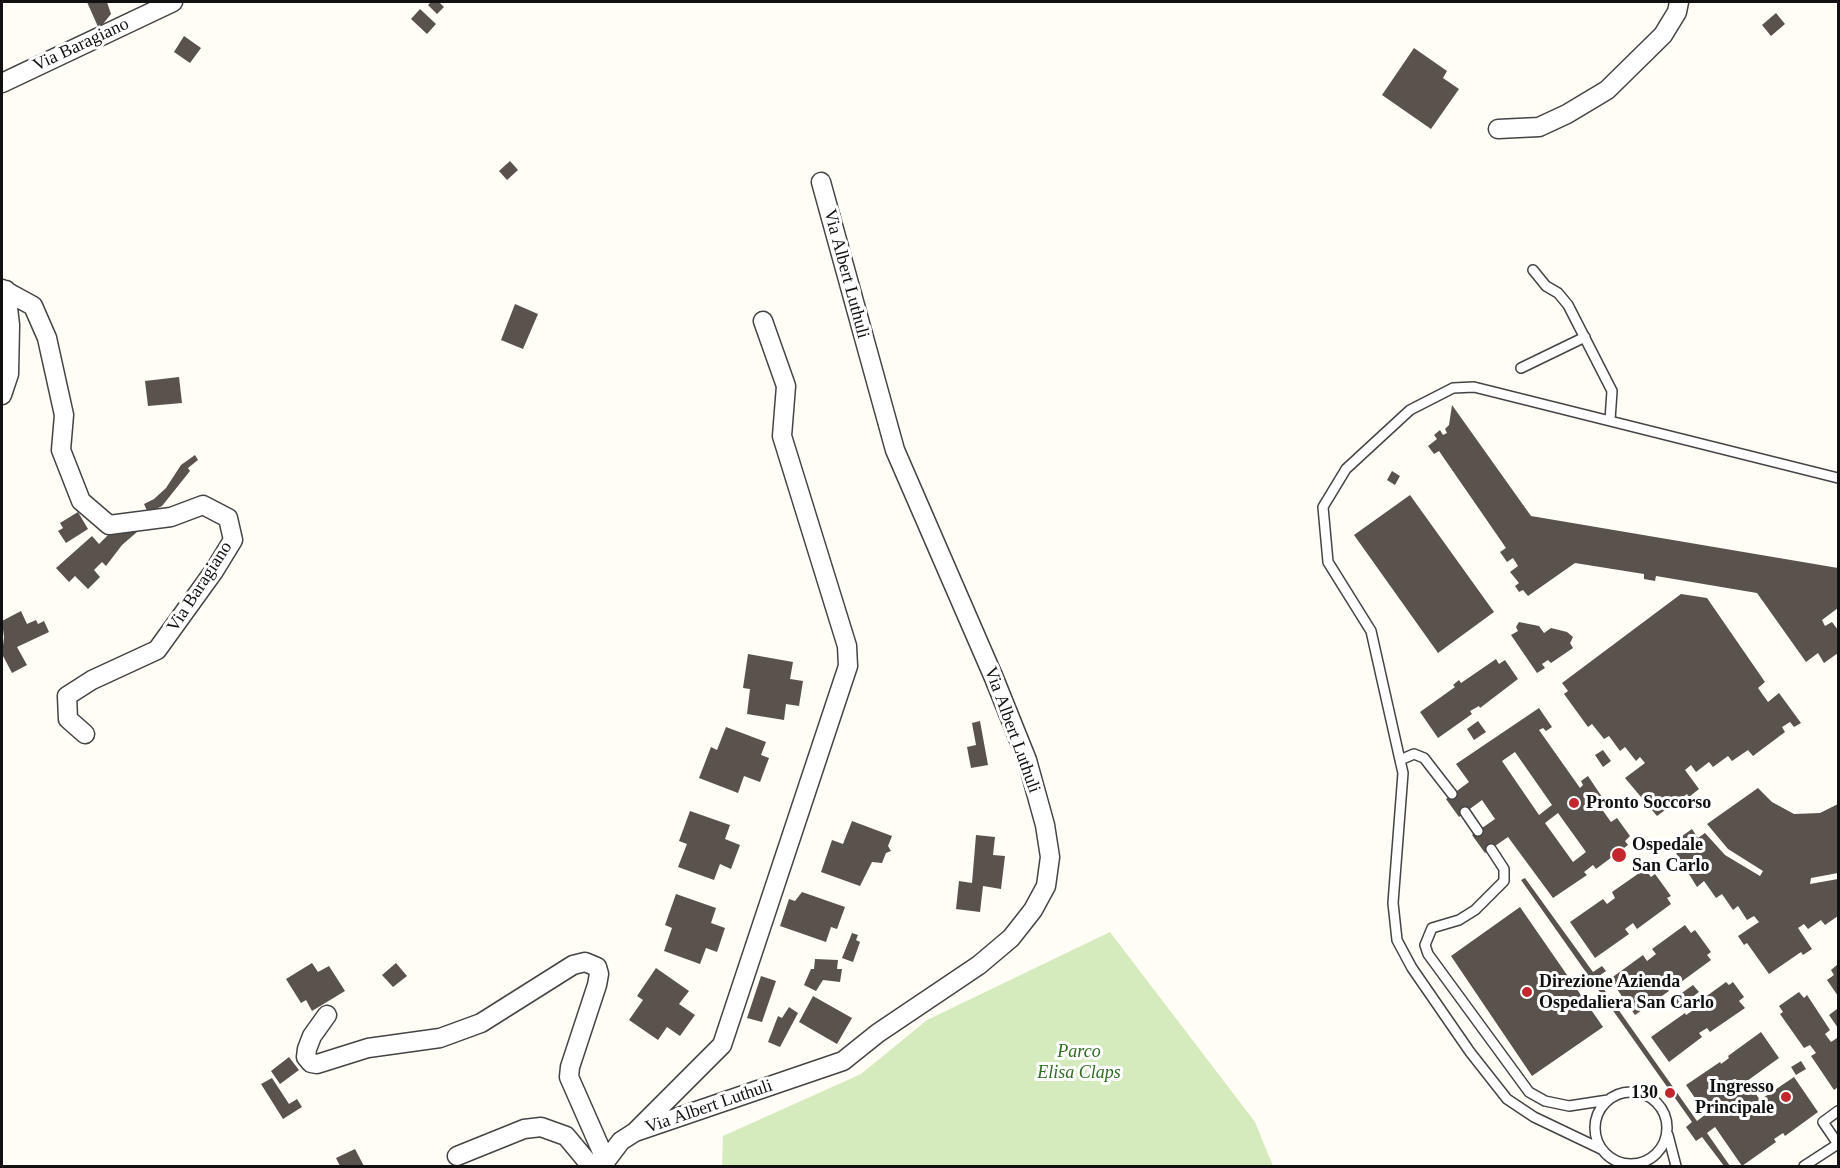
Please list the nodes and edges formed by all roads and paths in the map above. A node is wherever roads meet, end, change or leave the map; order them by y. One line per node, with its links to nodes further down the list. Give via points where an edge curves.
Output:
1 (1679, 2): 4 (street, via 1663,34 1606,90 1539,127)
2 (165, 3): 3 (street, Via Baragiano)
3 (2, 83)
4 (1498, 129)
5 (821, 182): 23 (street, Via Albert Luthuli, via 895,450 1027,760 1050,857 1046,886 1011,938 843,1061)
6 (1533, 270): 9 (lane, via 1568,305)
7 (4, 289): 11 (street, Via Baragiano, via 10,325 9,374); 14 (street, Via Baragiano, via 33,306 47,338 64,415 62,450 81,501 109,525 171,517 204,505 228,518 233,540 158,650 92,680 67,696 68,719)
8 (763, 321): 23 (street, Via Albert Luthuli, via 786,386 782,436 847,646 848,666 728,1030 713,1056)
9 (1585, 337): 10 (lane); 12 (lane, via 1612,391)
10 (1521, 368)
11 (2, 395)
12 (1610, 420): 13 (lane); 15 (lane, via 1474,387 1453,388 1410,410 1346,469 1323,507 1328,562 1371,631)
13 (1839, 478)
14 (85, 734)
15 (1400, 760): 16 (lane, via 1414,754 1424,758); 26 (lane, via 1393,903 1397,940 1404,954 1507,1099 1534,1117)
16 (1452, 794)
17 (1465, 812): 18 (lane)
18 (1478, 831)
19 (1491, 849): 21 (lane, via 1504,869 1504,881 1475,910 1459,920 1432,928 1425,945 1428,954 1529,1092 1545,1101 1569,1106)
20 (327, 1015): 28 (street, via 307,1049 306,1057 311,1063 368,1048 440,1038 482,1023 573,965 585,962 597,967 597,985 569,1077)
21 (1608, 1100): 24 (lane, via 1627,1092 1651,1098 1666,1116); 26 (lane, via 1595,1125)
22 (1839, 1111): 25 (lane, via 1823,1122)
23 (635, 1132): 28 (street, Via Albert Luthuli)
24 (1668, 1135): 29 (lane, via 1650,1160); 30 (lane)
25 (1838, 1144): 31 (lane)
26 (1601, 1149): 29 (lane)
27 (457, 1156): 28 (street, via 541,1127 566,1136)
28 (600, 1165)
29 (1624, 1165)
30 (1676, 1167)
31 (1804, 1167)

